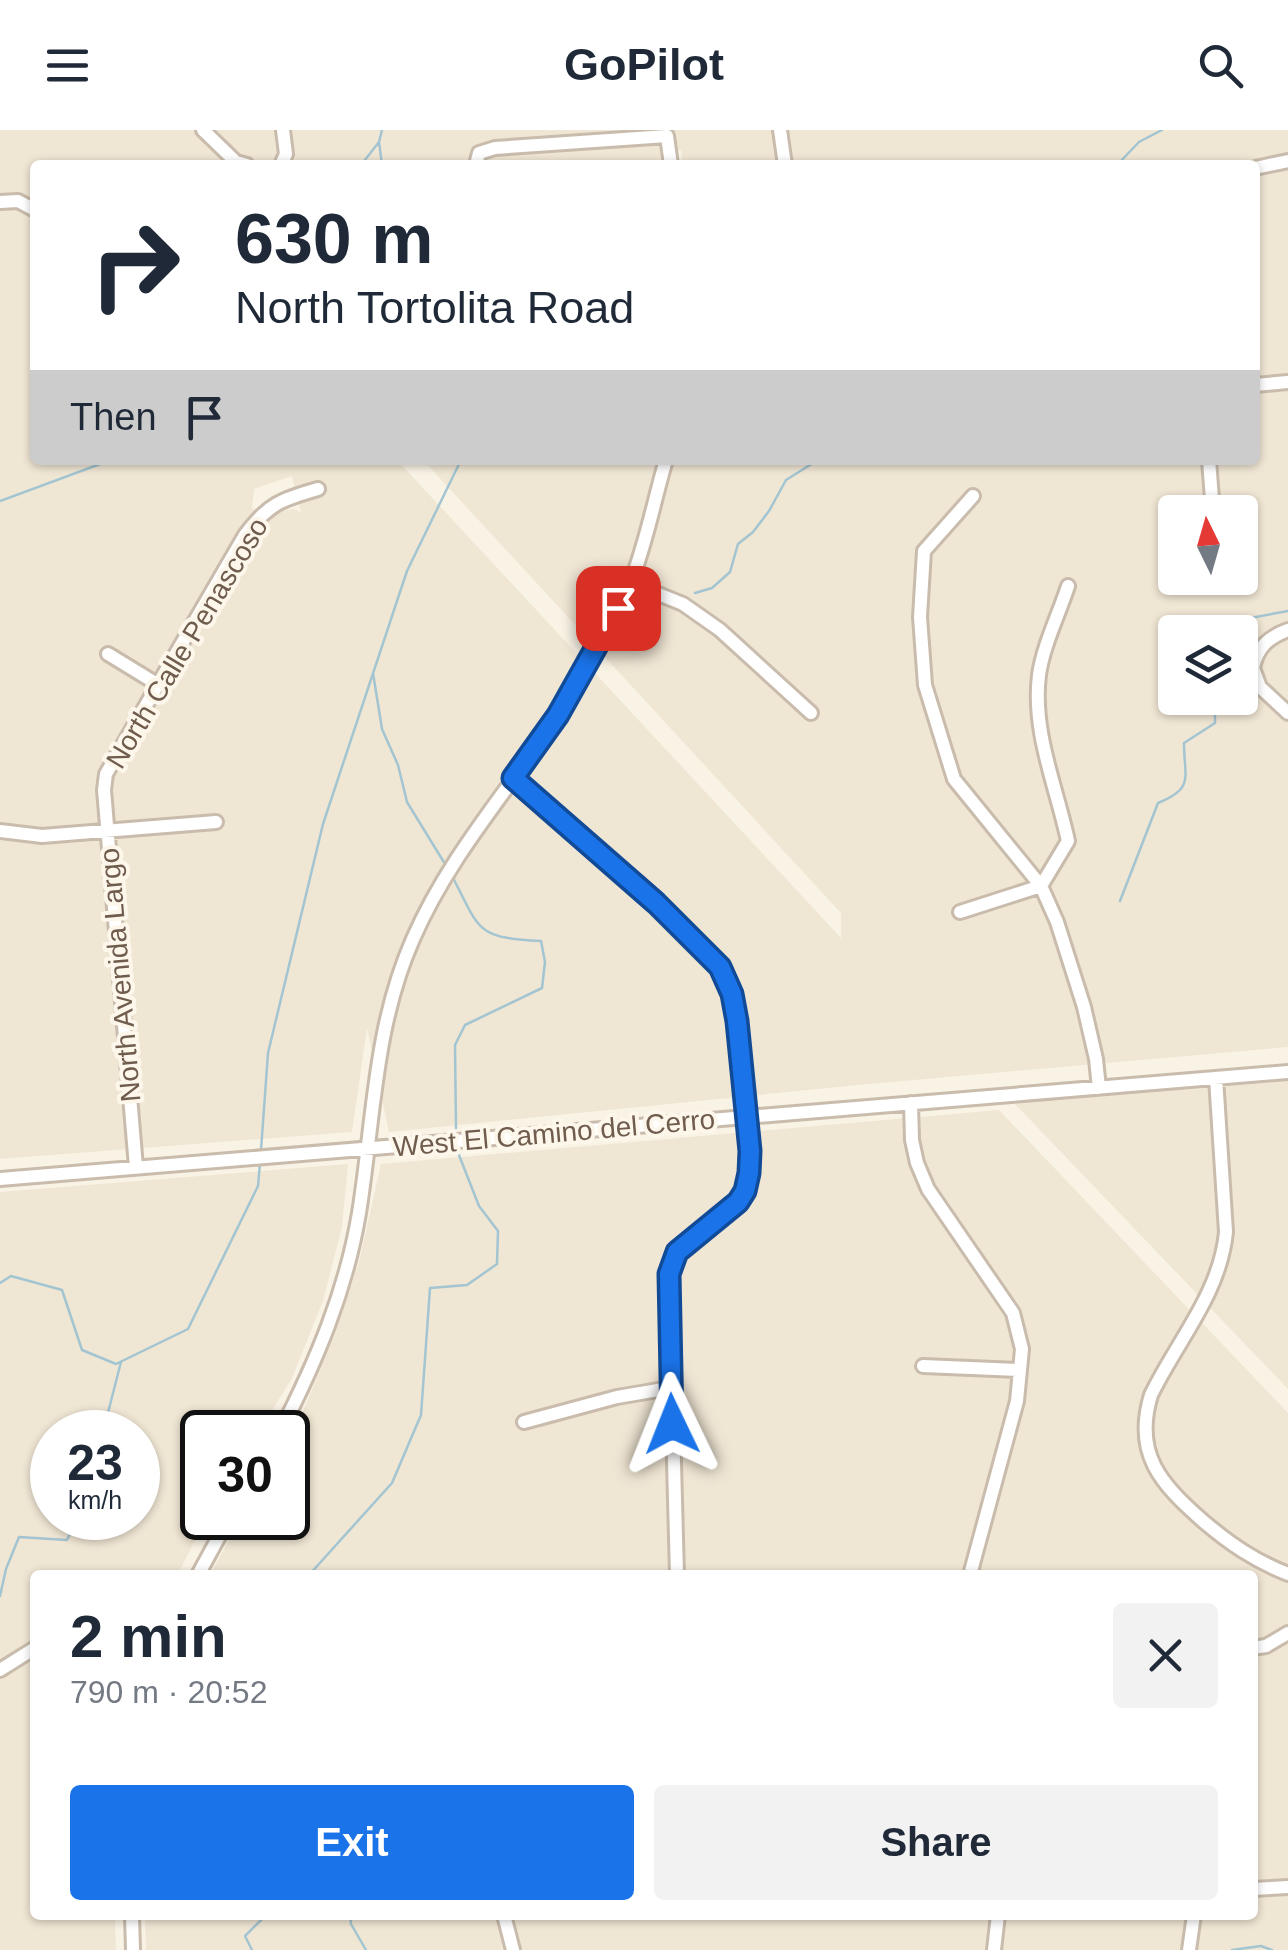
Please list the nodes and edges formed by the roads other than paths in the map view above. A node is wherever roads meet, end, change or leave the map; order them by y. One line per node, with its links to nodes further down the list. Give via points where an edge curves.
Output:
1 (203, 130): 4 (street)
2 (284, 130): 5 (street)
3 (780, 130): 8 (street)
4 (234, 160)
5 (283, 160)
6 (477, 160): 7 (street, via 495,148 666,136)
7 (670, 160)
8 (784, 160)
9 (1288, 162): 10 (street)
10 (1260, 167)
11 (0, 202): 12 (street)
12 (30, 208)
13 (1288, 382): 14 (street)
14 (1260, 385)
15 (665, 465): 20 (street)
16 (1209, 465): 18 (street)
17 (318, 488): 24 (street, North Calle Penascoso, via 262,512)
18 (1212, 495)
19 (973, 496): 31 (street, via 924,550 925,685 954,779)
20 (631, 583): 25 (street, via 683,604 720,630); 27 (street, via 558,715)
21 (1068, 586): 31 (street, via 1039,673 1040,740 1068,841)
22 (1288, 630): 26 (street, via 1262,646 1253,668 1260,686)
23 (108, 654): 24 (street)
24 (157, 684): 30 (street, North Calle Penascoso, via 106,774)
25 (811, 712)
26 (1288, 714)
27 (513, 778): 37 (street, via 720,967 735,1009); 38 (street, via 460,850 394,986)
28 (216, 822): 30 (street)
29 (0, 831): 30 (street, North Avenida Largo)
30 (108, 832): 39 (street, North Avenida Largo)
31 (1042, 886): 32 (street); 35 (street, via 1084,1008)
32 (960, 912)
33 (1288, 1072): 34 (street, West El Camino del Cerro)
34 (1216, 1078): 35 (street, West El Camino del Cerro); 50 (street, via 1224,1253 1151,1395 1144,1436 1170,1493 1247,1556)
35 (1098, 1088): 36 (street, West El Camino del Cerro)
36 (911, 1103): 37 (street, West El Camino del Cerro); 42 (street, via 916,1163 1014,1313)
37 (747, 1117): 38 (street, West El Camino del Cerro); 43 (street, via 745,1191 677,1252 669,1274)
38 (365, 1148): 39 (street, West El Camino del Cerro); 44 (street, via 348,1268 317,1360)
39 (136, 1168): 40 (street, West El Camino del Cerro)
40 (0, 1179)
41 (923, 1366): 42 (street)
42 (1020, 1370): 49 (street)
43 (670, 1388): 45 (street); 48 (street)
44 (291, 1410)
45 (524, 1422)
46 (217, 1540): 47 (street)
47 (201, 1570)
48 (676, 1570)
49 (971, 1570)
50 (1288, 1574)
51 (1288, 1633): 52 (street)
52 (1258, 1647)
53 (30, 1651): 54 (street)
54 (0, 1670)
55 (1288, 1887): 56 (street)
56 (1258, 1889)
57 (132, 1920): 61 (street)
58 (505, 1920): 62 (street)
59 (997, 1920): 63 (street)
60 (1193, 1920): 64 (street)
61 (133, 1950)
62 (513, 1950)
63 (994, 1950)
64 (1189, 1950)

